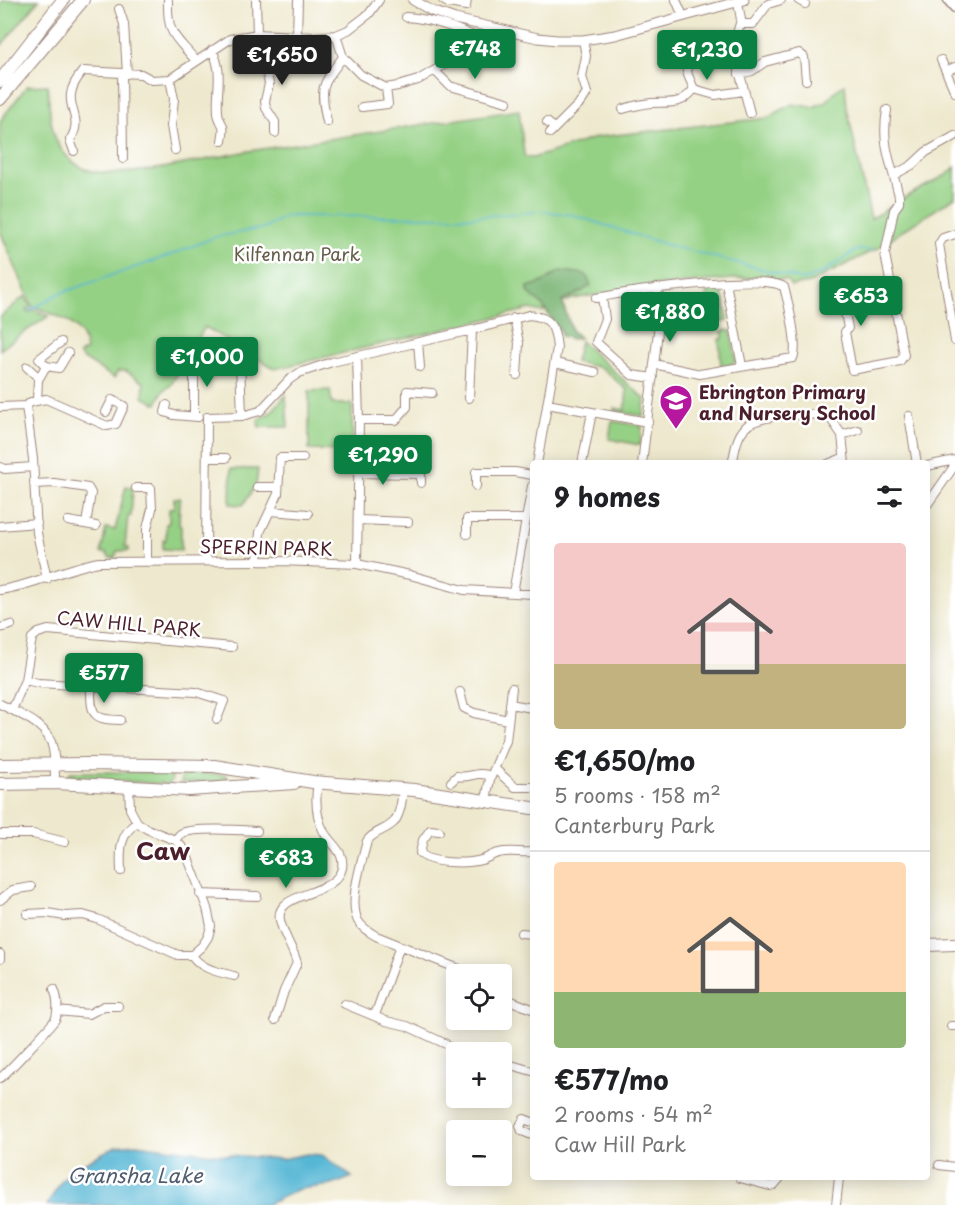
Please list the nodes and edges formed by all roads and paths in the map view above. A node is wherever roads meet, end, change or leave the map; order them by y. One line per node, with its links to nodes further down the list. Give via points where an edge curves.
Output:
1 (63, 0): 14 (highway)
2 (83, 0): 43 (highway)
3 (168, 0): 30 (street, via 172,32)
4 (256, 0): 21 (street)
5 (298, 0): 23 (street)
6 (379, 0): 22 (street, via 369,14)
7 (413, 0): 24 (street, via 455,19 538,38)
8 (443, 0): 9 (street, via 466,6)
9 (467, 0)
10 (676, 0): 17 (street)
11 (781, 0): 19 (street, via 768,4 753,24)
12 (950, 0): 15 (main road)
13 (741, 1): 17 (street); 19 (street)
14 (54, 6): 38 (highway)
15 (955, 7)
16 (119, 9): 34 (street, via 124,24)
17 (683, 16): 24 (street)
18 (406, 18): 20 (street, via 420,18)
19 (741, 24): 35 (street, via 733,47)
20 (459, 31): 25 (street); 32 (street, via 452,56)
21 (261, 35): 23 (street); 26 (street, via 230,39); 51 (street, via 269,84 265,101 275,122)
22 (336, 35): 23 (street); 28 (street)
23 (297, 36)
24 (583, 40): 50 (street, via 586,56 582,77 587,93 552,130)
25 (501, 48)
26 (212, 50): 30 (street); 53 (street, via 218,62)
27 (683, 52): 40 (street)
28 (343, 57): 39 (street, via 361,75); 49 (street, via 324,84 322,101)
29 (941, 60): 33 (street)
30 (196, 61): 36 (street)
31 (955, 67): 33 (street)
32 (435, 71): 39 (street); 44 (street, via 450,86)
33 (946, 71): 42 (street)
34 (124, 74): 36 (street); 55 (street, via 83,71 75,81 69,94 77,130 70,140); 56 (street)
35 (739, 74): 37 (street, via 799,53 804,57); 41 (street)
36 (170, 79): 54 (street)
37 (806, 80)
38 (0, 81)
39 (386, 88): 45 (street, via 388,104)
40 (694, 89): 41 (street, via 715,95); 46 (street, via 678,102)
41 (744, 91): 48 (street)
42 (955, 92)
43 (0, 99)
44 (507, 102)
45 (362, 107)
46 (623, 109)
47 (887, 110): 57 (street, via 885,142)
48 (750, 112)
49 (327, 122)
50 (548, 122)
51 (275, 134)
52 (955, 136): 57 (street)
53 (222, 141)
54 (175, 150)
55 (74, 151)
56 (123, 159)
57 (894, 175): 62 (street, via 899,203 885,254 904,356 900,361 852,370)
58 (955, 234): 60 (street, via 939,244)
59 (726, 283): 61 (street); 75 (street); 75 (street, via 746,280 779,284 784,286 787,298 795,357)
60 (951, 285): 65 (street)
61 (657, 288): 73 (street, via 660,315); 81 (street, via 599,297 605,319 596,342 632,375)
62 (840, 288)
63 (514, 318): 64 (street); 71 (street, via 538,316 551,324 556,337); 79 (street, via 519,343)
64 (472, 330): 67 (street); 83 (street)
65 (955, 341)
66 (61, 342): 74 (street, via 39,358)
67 (418, 342): 69 (street); 77 (street)
68 (68, 353): 74 (street, via 59,368)
69 (357, 356): 92 (street, via 299,373 260,411); 95 (street)
70 (194, 360): 91 (street)
71 (555, 363): 78 (street); 85 (street)
72 (225, 364): 92 (street, via 224,353 240,362)
73 (654, 364): 75 (street, via 700,374); 81 (street)
74 (46, 366): 80 (street)
75 (742, 366)
76 (27, 367): 80 (street)
77 (420, 367)
78 (595, 372)
79 (517, 375)
80 (39, 378): 84 (street)
81 (653, 378): 96 (street)
82 (432, 393): 95 (street, via 407,391 407,407 396,420)
83 (468, 398)
84 (37, 400): 87 (street); 89 (street, via 58,403 107,426 116,424 124,406 112,400)
85 (547, 404): 90 (street); 102 (street)
86 (167, 405): 91 (street, via 165,412)
87 (26, 406): 88 (street); 112 (street)
88 (0, 407)
89 (106, 412)
90 (592, 412): 96 (street); 103 (street)
91 (194, 416): 94 (street)
92 (242, 416): 94 (street)
93 (909, 416): 107 (street)
94 (207, 417): 99 (street)
95 (359, 420): 113 (street)
96 (648, 422): 104 (street)
97 (858, 430): 98 (street)
98 (842, 435): 105 (street, via 828,415 794,414 752,421 738,440); 106 (street)
99 (207, 458): 100 (street); 137 (street)
100 (226, 458)
101 (303, 458): 119 (street, via 280,458)
102 (538, 460)
103 (583, 460)
104 (643, 460)
105 (733, 460)
106 (844, 460)
107 (916, 460)
108 (955, 460): 109 (street)
109 (930, 465)
110 (955, 465): 122 (street)
111 (0, 467): 112 (street)
112 (33, 467): 116 (street)
113 (358, 473): 115 (street, via 421,474); 126 (street)
114 (530, 474): 117 (street, via 476,472)
115 (421, 483)
116 (34, 484): 128 (street); 130 (street, via 88,488 91,492)
117 (476, 486)
118 (257, 487): 119 (street)
119 (278, 487): 123 (street)
120 (136, 488): 136 (street, via 151,488)
121 (530, 497): 125 (street)
122 (930, 501)
123 (271, 511): 124 (street); 138 (street, via 260,532)
124 (308, 514)
125 (526, 519): 133 (street); 134 (street, via 467,519)
126 (358, 520): 129 (street); 139 (street)
127 (68, 521): 130 (street)
128 (37, 522): 131 (street); 140 (street)
129 (408, 522)
130 (86, 524): 132 (street)
131 (0, 526)
132 (96, 526)
133 (523, 532): 135 (street); 142 (street)
134 (466, 534)
135 (530, 534)
136 (147, 561): 137 (street, SPERRIN PARK); 140 (street, SPERRIN PARK, via 87,564)
137 (206, 561): 138 (street, SPERRIN PARK)
138 (258, 561): 139 (street, SPERRIN PARK)
139 (357, 564): 142 (street, SPERRIN PARK, via 464,590)
140 (47, 579): 141 (street, SPERRIN PARK)
141 (0, 590)
142 (513, 593): 143 (street, SPERRIN PARK)
143 (530, 594)
144 (11, 625): 145 (street)
145 (0, 628)
146 (232, 647): 147 (street, CAW HILL PARK, via 48,630 32,638)
147 (25, 680): 148 (street); 154 (street, CAW HILL PARK)
148 (91, 686): 155 (street, via 212,696 224,701); 156 (street, via 91,710 95,716)
149 (512, 688): 152 (street)
150 (460, 692): 157 (street, via 464,708)
151 (0, 704): 154 (street)
152 (510, 704): 153 (street); 157 (street)
153 (530, 708)
154 (12, 710): 158 (street, via 44,731 53,748)
155 (217, 719)
156 (120, 720)
157 (508, 720): 160 (street, via 506,741)
158 (54, 764): 159 (highway); 161 (highway, via 214,766); 163 (street)
159 (0, 765)
160 (493, 772): 162 (street, via 457,776); 166 (street, via 514,787); 168 (street)
161 (315, 782): 165 (highway, via 189,790); 167 (highway); 200 (street, via 319,821 342,856 342,864 333,883 281,908 279,918 297,963)
162 (451, 782)
163 (55, 783): 164 (highway); 165 (highway)
164 (0, 784)
165 (129, 786): 170 (street, via 130,809)
166 (530, 787)
167 (403, 789): 168 (highway); 186 (street, via 394,823 367,841 354,910 366,931)
168 (486, 800): 169 (highway)
169 (530, 808)
170 (137, 822): 174 (street); 177 (street, via 120,843)
171 (257, 831): 174 (street, via 193,831 180,833)
172 (439, 831): 176 (street, via 430,830 423,840 420,853 425,858 474,862 500,852)
173 (0, 834): 175 (street, via 33,834)
174 (175, 840): 179 (street, via 185,850)
175 (65, 842)
176 (530, 852)
177 (121, 871)
178 (31, 886): 181 (street, via 13,890)
179 (200, 894): 180 (street); 189 (street, via 211,926 202,946)
180 (257, 896)
181 (0, 900)
182 (27, 914): 189 (street, via 83,915 177,955)
183 (521, 933): 184 (street)
184 (530, 934)
185 (955, 944): 187 (highway)
186 (399, 945): 191 (street); 199 (street)
187 (930, 945)
188 (0, 954): 190 (street)
189 (192, 954): 192 (street, via 206,967)
190 (0, 959)
191 (448, 964)
192 (234, 976)
193 (54, 989): 198 (street)
194 (512, 1001): 197 (street)
195 (345, 1004): 199 (street)
196 (118, 1006): 198 (street, via 104,1006 89,1014)
197 (530, 1008)
198 (57, 1011): 204 (street, via 53,1024)
199 (375, 1015): 201 (street)
200 (275, 1020)
201 (446, 1044)
202 (512, 1065): 203 (street)
203 (530, 1070)
204 (0, 1078)
205 (530, 1121): 206 (street, via 524,1119 520,1126)
206 (530, 1134)
207 (939, 1165): 208 (street)
208 (955, 1167)
209 (748, 1180): 210 (street, via 770,1186)
210 (778, 1180)
211 (839, 1180): 212 (street)
212 (836, 1205)

